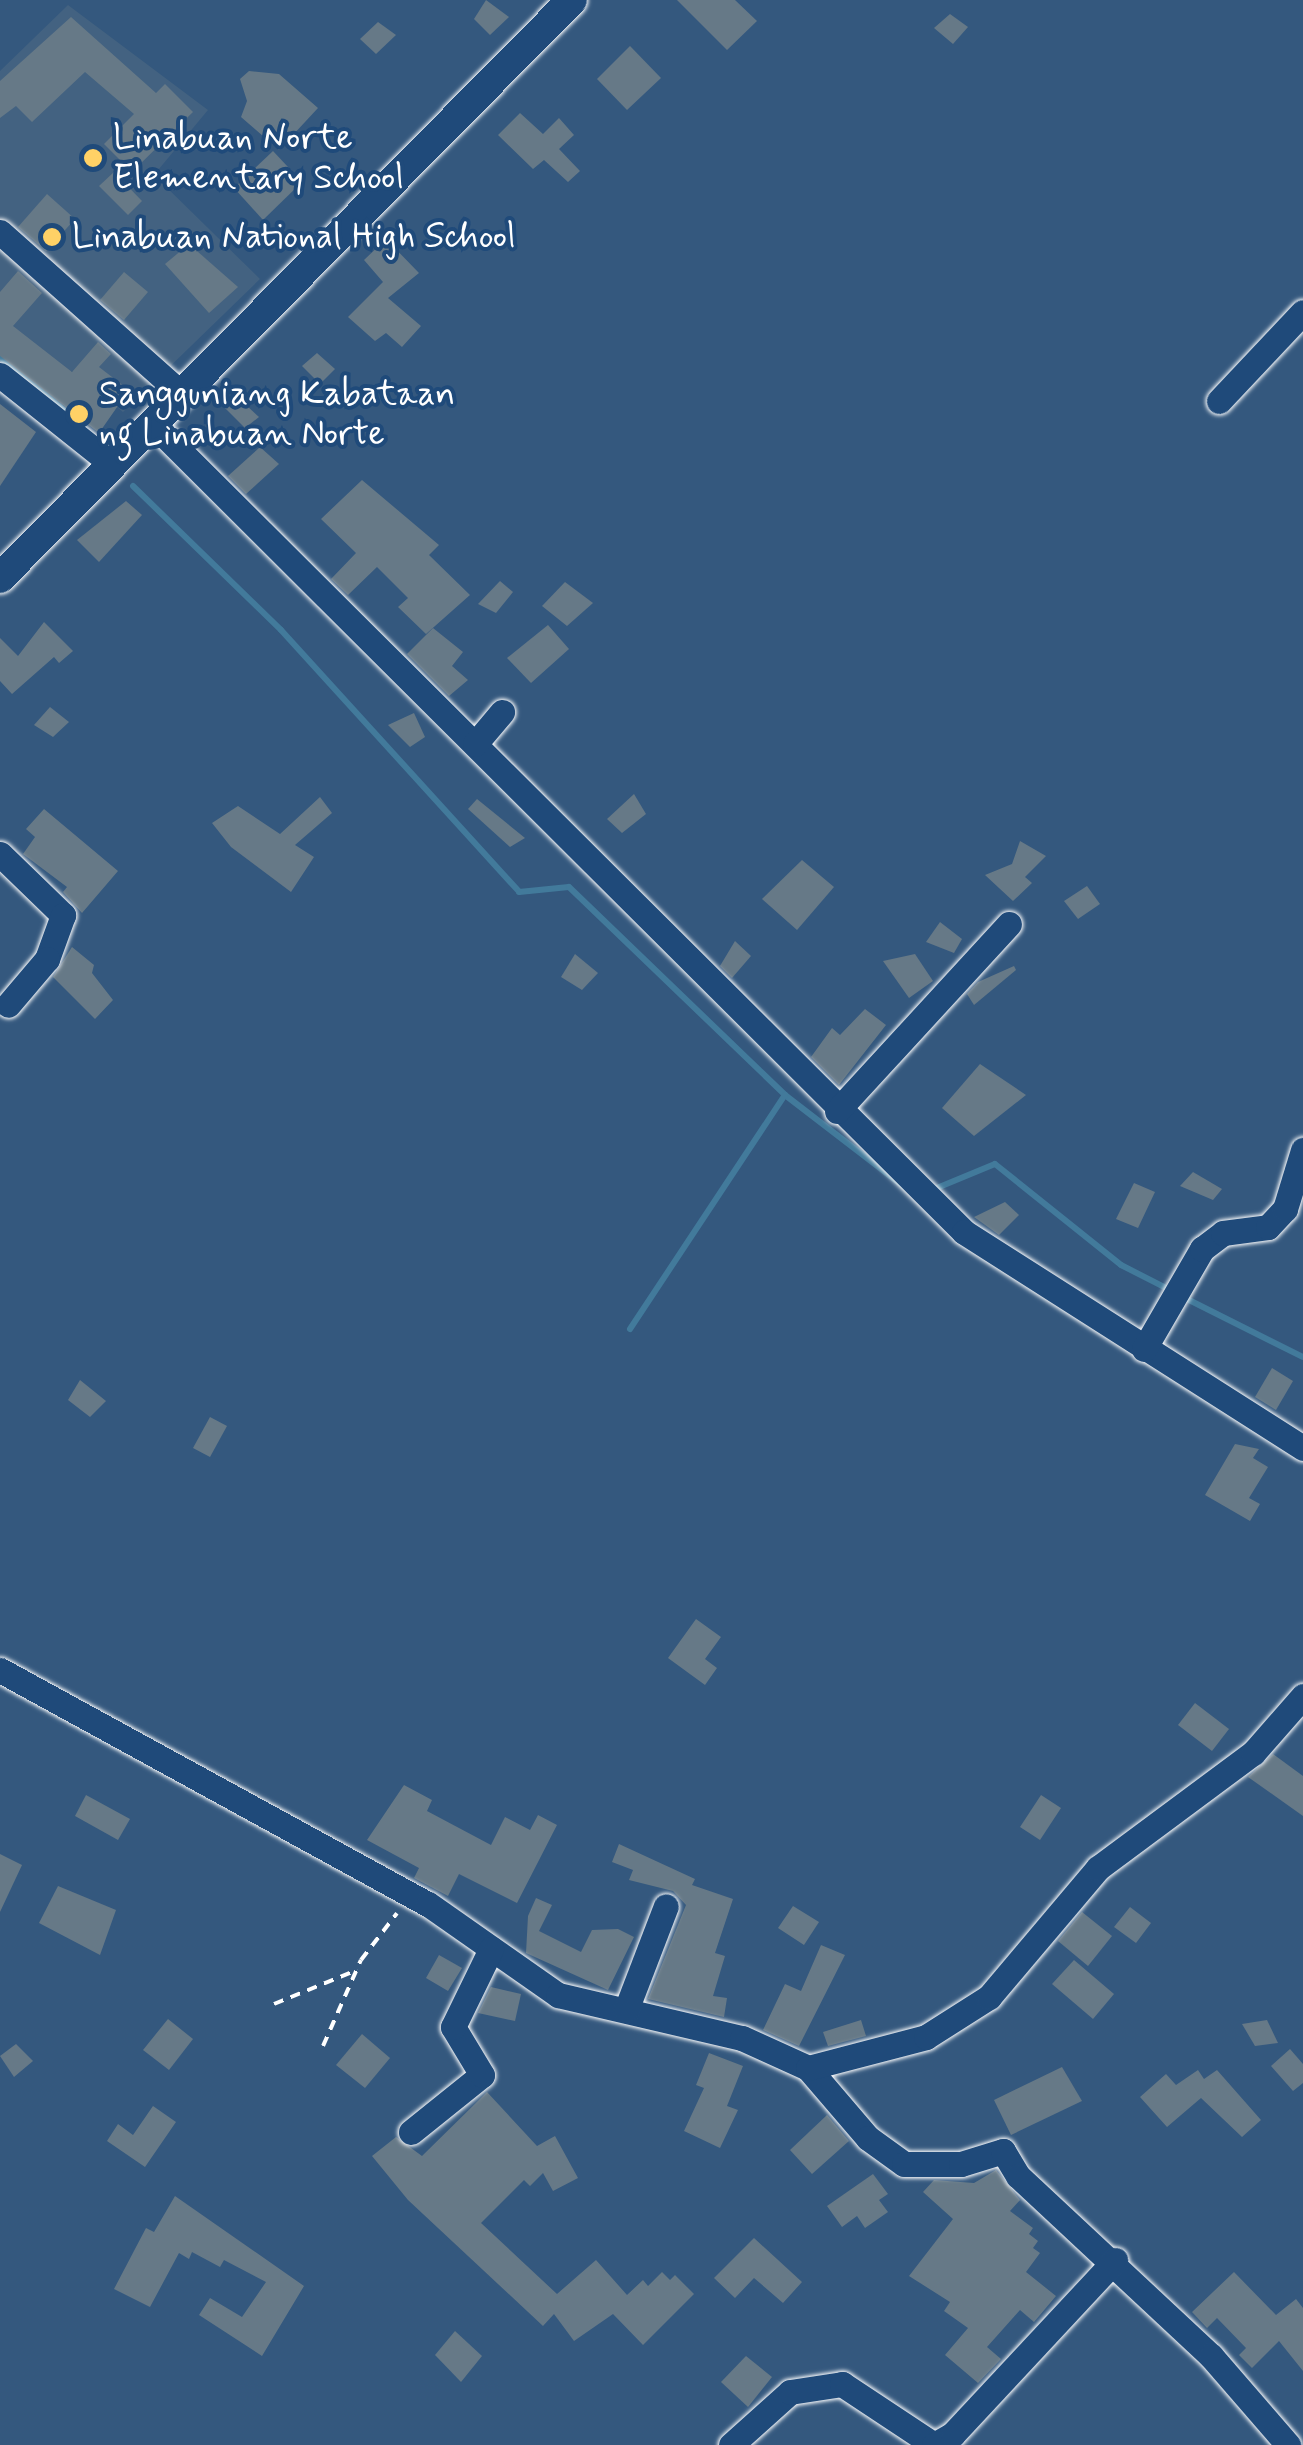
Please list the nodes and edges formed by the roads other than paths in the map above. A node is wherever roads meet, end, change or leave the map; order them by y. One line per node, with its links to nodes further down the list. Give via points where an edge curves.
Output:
1 (572, 0): 5 (main road)
2 (0, 232): 5 (street)
3 (1303, 312): 6 (street)
4 (0, 375): 8 (street)
5 (182, 394): 7 (main road)
6 (1219, 401)
7 (154, 424): 8 (main road); 11 (street)
8 (113, 465): 9 (main road)
9 (6, 562)
10 (502, 712): 11 (street)
11 (475, 744): 15 (street)
12 (0, 854): 14 (street, via 63,915 48,959)
13 (1009, 924): 15 (street)
14 (8, 1005)
15 (837, 1111): 17 (street, via 964,1232)
16 (1303, 1150): 17 (street, via 1285,1209 1268,1227 1223,1232 1202,1249)
17 (1144, 1350): 18 (street)
18 (1303, 1448)
19 (0, 1670): 22 (street, via 424,1902)
20 (1303, 1696): 24 (street, via 1253,1753 1098,1868 990,1997 926,2037)
21 (666, 1906): 23 (street)
22 (491, 1949): 23 (street, via 558,1995); 25 (street, via 453,2027 482,2075)
23 (626, 2010): 24 (street, via 742,2038)
24 (808, 2068): 26 (street, via 868,2138 904,2164 961,2164 1003,2151 1018,2176)
25 (411, 2132)
26 (1115, 2260): 28 (street, via 953,2434); 29 (street)
27 (731, 2445): 28 (street, via 790,2392 842,2384)
28 (934, 2445)
29 (1288, 2445)

